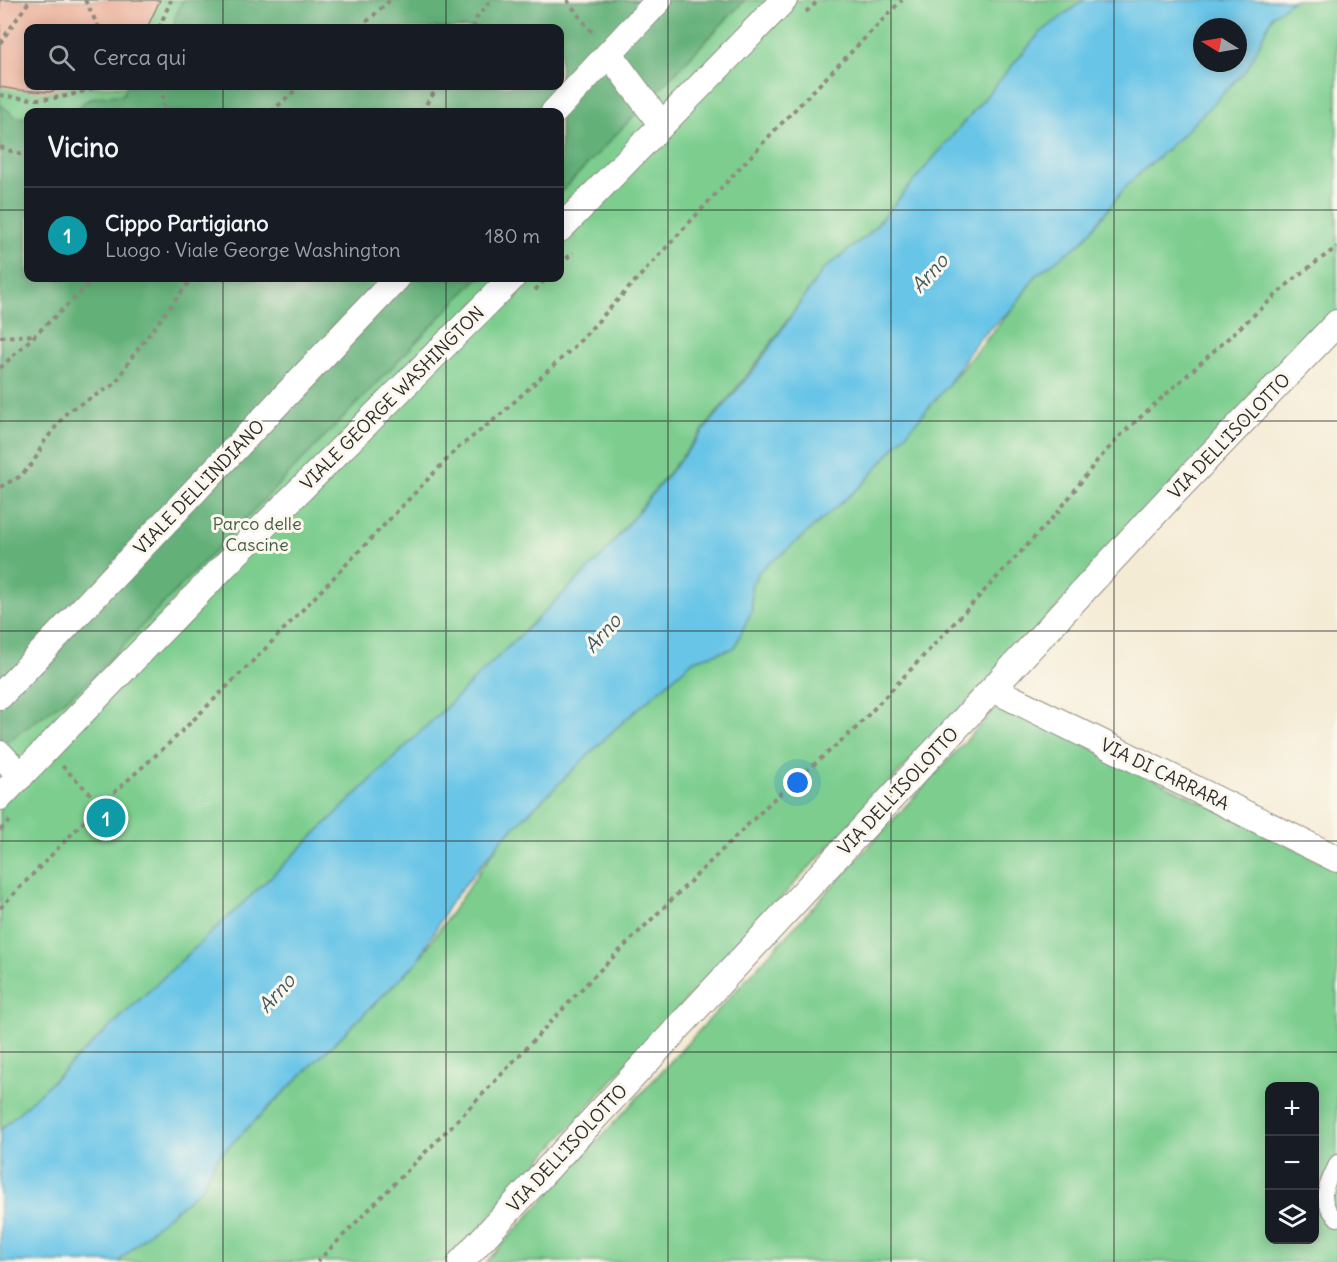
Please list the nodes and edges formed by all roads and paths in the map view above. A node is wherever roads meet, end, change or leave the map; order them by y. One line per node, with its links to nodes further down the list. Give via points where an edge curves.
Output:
1 (30, 0): 14 (path)
2 (85, 0): 10 (path)
3 (171, 0): 11 (path)
4 (390, 0): 12 (path)
5 (491, 0): 13 (path)
6 (567, 0): 15 (path)
7 (659, 0): 15 (street)
8 (784, 0): 25 (street)
9 (902, 0): 45 (path, via 775,130 576,345 457,449 256,658)
10 (97, 24)
11 (161, 24)
12 (364, 24)
13 (474, 24)
14 (0, 43)
15 (609, 54): 24 (street); 25 (street)
16 (88, 90): 20 (path, via 49,100)
17 (162, 90): 21 (path)
18 (296, 90): 22 (path)
19 (437, 90): 23 (path)
20 (0, 95)
21 (164, 108)
22 (275, 108)
23 (424, 108)
24 (558, 108)
25 (662, 125): 28 (street)
26 (0, 147): 27 (path)
27 (24, 156)
28 (564, 225)
29 (1337, 247): 50 (path, via 1296,277 1124,432 1059,511 855,729 775,798 594,976)
30 (92, 282): 35 (path)
31 (189, 282): 38 (path, via 115,384 68,411 33,463 19,477)
32 (393, 282): 40 (street, VIALE DELL'INDIANO)
33 (508, 282): 43 (street, VIALE GEORGE WASHINGTON)
34 (1337, 323): 39 (street, VIA DELL'ISOLOTTO)
35 (34, 336): 36 (path); 37 (path)
36 (0, 337)
37 (0, 368)
38 (0, 487)
39 (993, 689): 46 (street, VIA DI CARRARA); 51 (street, VIA DELL'ISOLOTTO)
40 (0, 696)
41 (0, 754): 43 (street)
42 (69, 773): 45 (path)
43 (21, 776): 44 (street, VIALE GEORGE WASHINGTON)
44 (0, 797)
45 (101, 804): 47 (path)
46 (1337, 859)
47 (0, 908)
48 (1337, 1162): 49 (lane, via 1324,1188 1325,1201)
49 (1337, 1220)
50 (317, 1262)
51 (461, 1262)

